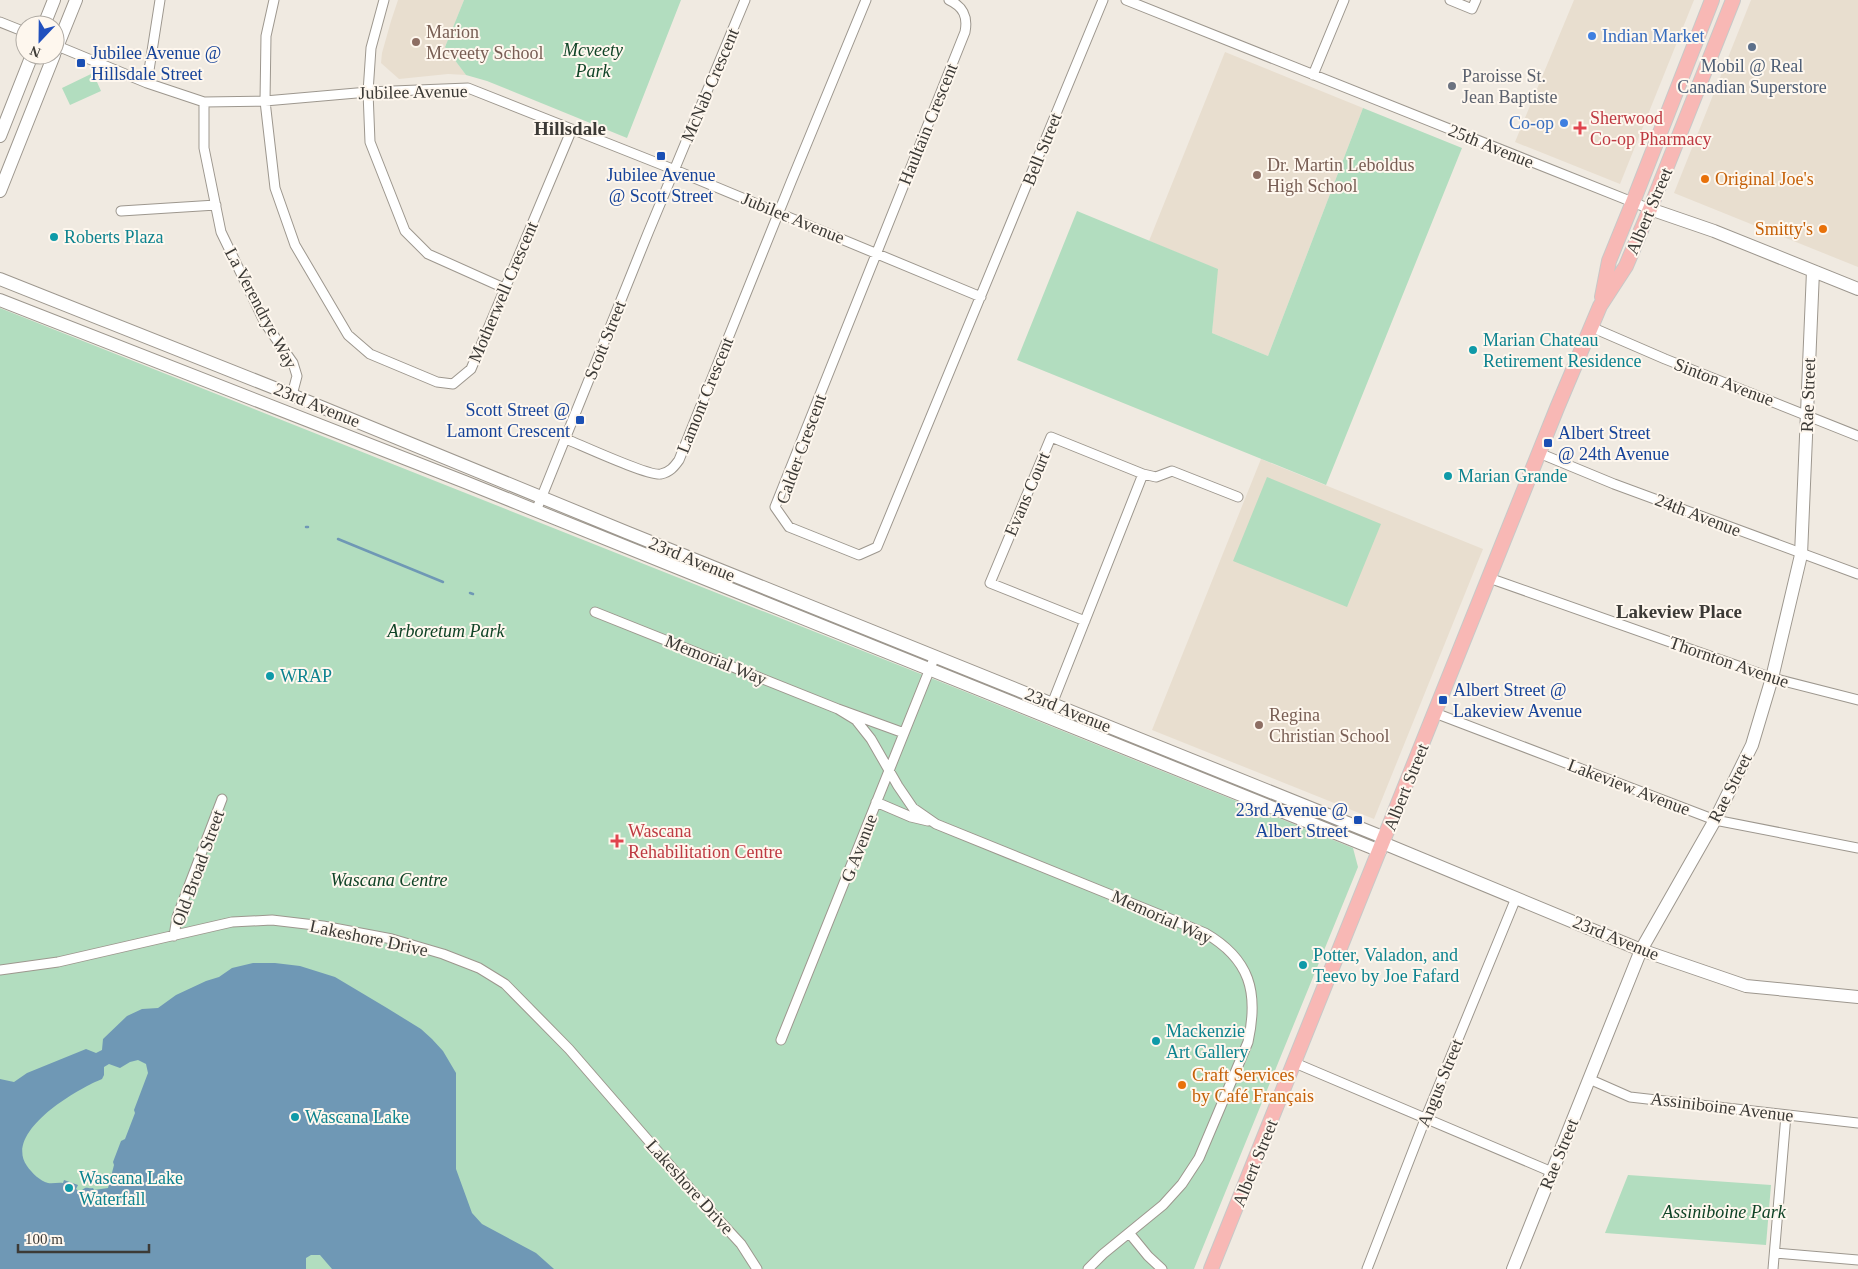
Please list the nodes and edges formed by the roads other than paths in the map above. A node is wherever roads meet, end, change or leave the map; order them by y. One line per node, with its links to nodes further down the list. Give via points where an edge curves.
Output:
1 (54, 0): 16 (main road)
2 (76, 0): 18 (main road)
3 (160, 0): 24 (street)
4 (274, 0): 26 (street, via 266,36)
5 (384, 0): 25 (street, via 370,48)
6 (746, 0): 30 (street, McNab Crescent)
7 (866, 0): 36 (street)
8 (949, 0): 37 (street, Haultain Crescent, via 966,15 965,32)
9 (1103, 0): 42 (street, Bell Street)
10 (1126, 0): 23 (street, 25th Avenue)
11 (1344, 0): 23 (street)
12 (1450, 0): 13 (street, via 1472,9)
13 (1476, 0)
14 (1712, 0): 32 (main road, Albert Street)
15 (1733, 0): 34 (main road, Albert Street)
16 (48, 15)
17 (0, 22): 19 (street)
18 (65, 26)
19 (15, 28)
20 (65, 53): 24 (street, Jubilee Avenue)
21 (28, 65): 29 (main road)
22 (49, 65): 31 (main road)
23 (1313, 76): 32 (street, 25th Avenue)
24 (148, 83): 27 (street, Jubilee Avenue)
25 (368, 92): 26 (street, Jubilee Avenue); 28 (street, Jubilee Avenue, via 468,88); 40 (street, via 370,142 405,232 428,254)
26 (265, 101): 27 (street, Jubilee Avenue); 40 (street, Motherwell Crescent, via 275,188 295,245 348,335 370,354 437,382 453,384 471,369)
27 (204, 102): 33 (street, La Verendrye Way, via 204,148)
28 (572, 129): 30 (street, Jubilee Avenue); 40 (street, Motherwell Crescent)
29 (0, 136)
30 (675, 170): 36 (street, Jubilee Avenue); 49 (street, Scott Street)
31 (0, 191)
32 (1634, 202): 34 (street, 25th Avenue); 44 (main road, Albert Street, via 1609,261)
33 (216, 204): 35 (street); 46 (street, La Verendrye Way, via 221,232 266,323 293,363 297,376)
34 (1650, 209): 38 (main road, 25th Avenue); 44 (main road, Albert Street, via 1626,266)
35 (121, 211)
36 (778, 212): 37 (street, Jubilee Avenue); 49 (street, Lamont Crescent, via 673,469 660,475 646,472)
37 (876, 252): 42 (street, Jubilee Avenue); 42 (street, Calder Crescent, via 776,507 789,527 859,555 877,547)
38 (1813, 271): 41 (main road, 25th Avenue); 47 (main road, Rae Street)
39 (0, 279): 46 (main road, 23rd Avenue)
40 (504, 288)
41 (1858, 289)
42 (981, 297)
43 (0, 300): 54 (main road, 23rd Avenue)
44 (1600, 306): 45 (main road, Albert Street)
45 (1592, 327): 47 (street, Sinton Avenue); 50 (main road, Albert Street)
46 (292, 395): 52 (main road, 23rd Avenue)
47 (1808, 415): 48 (street, Sinton Avenue); 55 (main road, Rae Street)
48 (1858, 436)
49 (566, 439): 52 (street, Scott Street)
50 (1539, 453): 55 (street, 24th Avenue); 57 (main road, Albert Street)
51 (1143, 474): 53 (street, via 1156,477 1172,471); 59 (street); 59 (street, Evans Court, via 1051,437 990,583)
52 (541, 497): 54 (street, Scott Street); 60 (main road, 23rd Avenue)
53 (1238, 497)
54 (536, 511): 61 (main road, 23rd Avenue)
55 (1801, 554): 56 (street, 24th Avenue); 62 (main road, Rae Street)
56 (1858, 574)
57 (1489, 578): 62 (street, Thornton Avenue); 66 (main road, Albert Street)
58 (595, 612): 65 (street, Memorial Way)
59 (1085, 621): 64 (street)
60 (935, 656): 61 (street, G Avenue); 64 (main road, 23rd Avenue)
61 (930, 669): 67 (main road, 23rd Avenue); 68 (street, G Avenue)
62 (1772, 678): 63 (street, Thornton Avenue); 72 (main road, Rae Street, via 1752,745)
63 (1858, 700)
64 (1052, 703): 67 (street); 74 (main road, 23rd Avenue)
65 (838, 709): 68 (street, Memorial Way); 69 (street, Memorial Way, via 856,720 872,738)
66 (1435, 713): 72 (street, Lakeview Avenue); 74 (main road, Albert Street)
67 (1047, 716): 74 (main road, 23rd Avenue)
68 (904, 733): 69 (street, G Avenue)
69 (889, 771): 71 (street, G Avenue); 73 (street, Memorial Way, via 914,808)
70 (222, 799): 77 (street, Old Broad Street, via 177,917)
71 (876, 802): 73 (street); 81 (street, G Avenue)
72 (1714, 820): 75 (street, Lakeview Avenue); 78 (main road, Rae Street)
73 (936, 824): 88 (street, Memorial Way, via 1204,933 1229,950 1246,972 1253,998 1248,1042 1199,1158 1175,1194)
74 (1383, 844): 76 (main road, 23rd Avenue); 82 (main road, Albert Street)
75 (1858, 848)
76 (1516, 898): 78 (main road, 23rd Avenue); 85 (street, Angus Street)
77 (174, 936): 79 (street, Lakeshore Drive, via 58,962); 91 (street, Lakeshore Drive, via 232,922 272,920 392,939 479,968 505,984 569,1048 741,1244)
78 (1641, 950): 80 (main road, 23rd Avenue, via 1746,986); 83 (main road, Rae Street)
79 (0, 970)
80 (1858, 997)
81 (782, 1040)
82 (1295, 1063): 85 (street); 94 (main road, Albert Street)
83 (1589, 1079): 84 (street, Assiniboine Avenue, via 1630,1096); 87 (main road, Rae Street)
84 (1786, 1115): 86 (street, Assiniboine Avenue); 89 (street)
85 (1426, 1117): 87 (street); 95 (street, Angus Street)
86 (1858, 1123)
87 (1552, 1172): 96 (main road, Rae Street)
88 (1130, 1234): 92 (street, Memorial Way); 93 (street)
89 (1775, 1253): 90 (street); 97 (street)
90 (1858, 1260)
91 (756, 1269)
92 (1088, 1269)
93 (1162, 1269)
94 (1211, 1269)
95 (1367, 1269)
96 (1513, 1269)
97 (1773, 1269)

